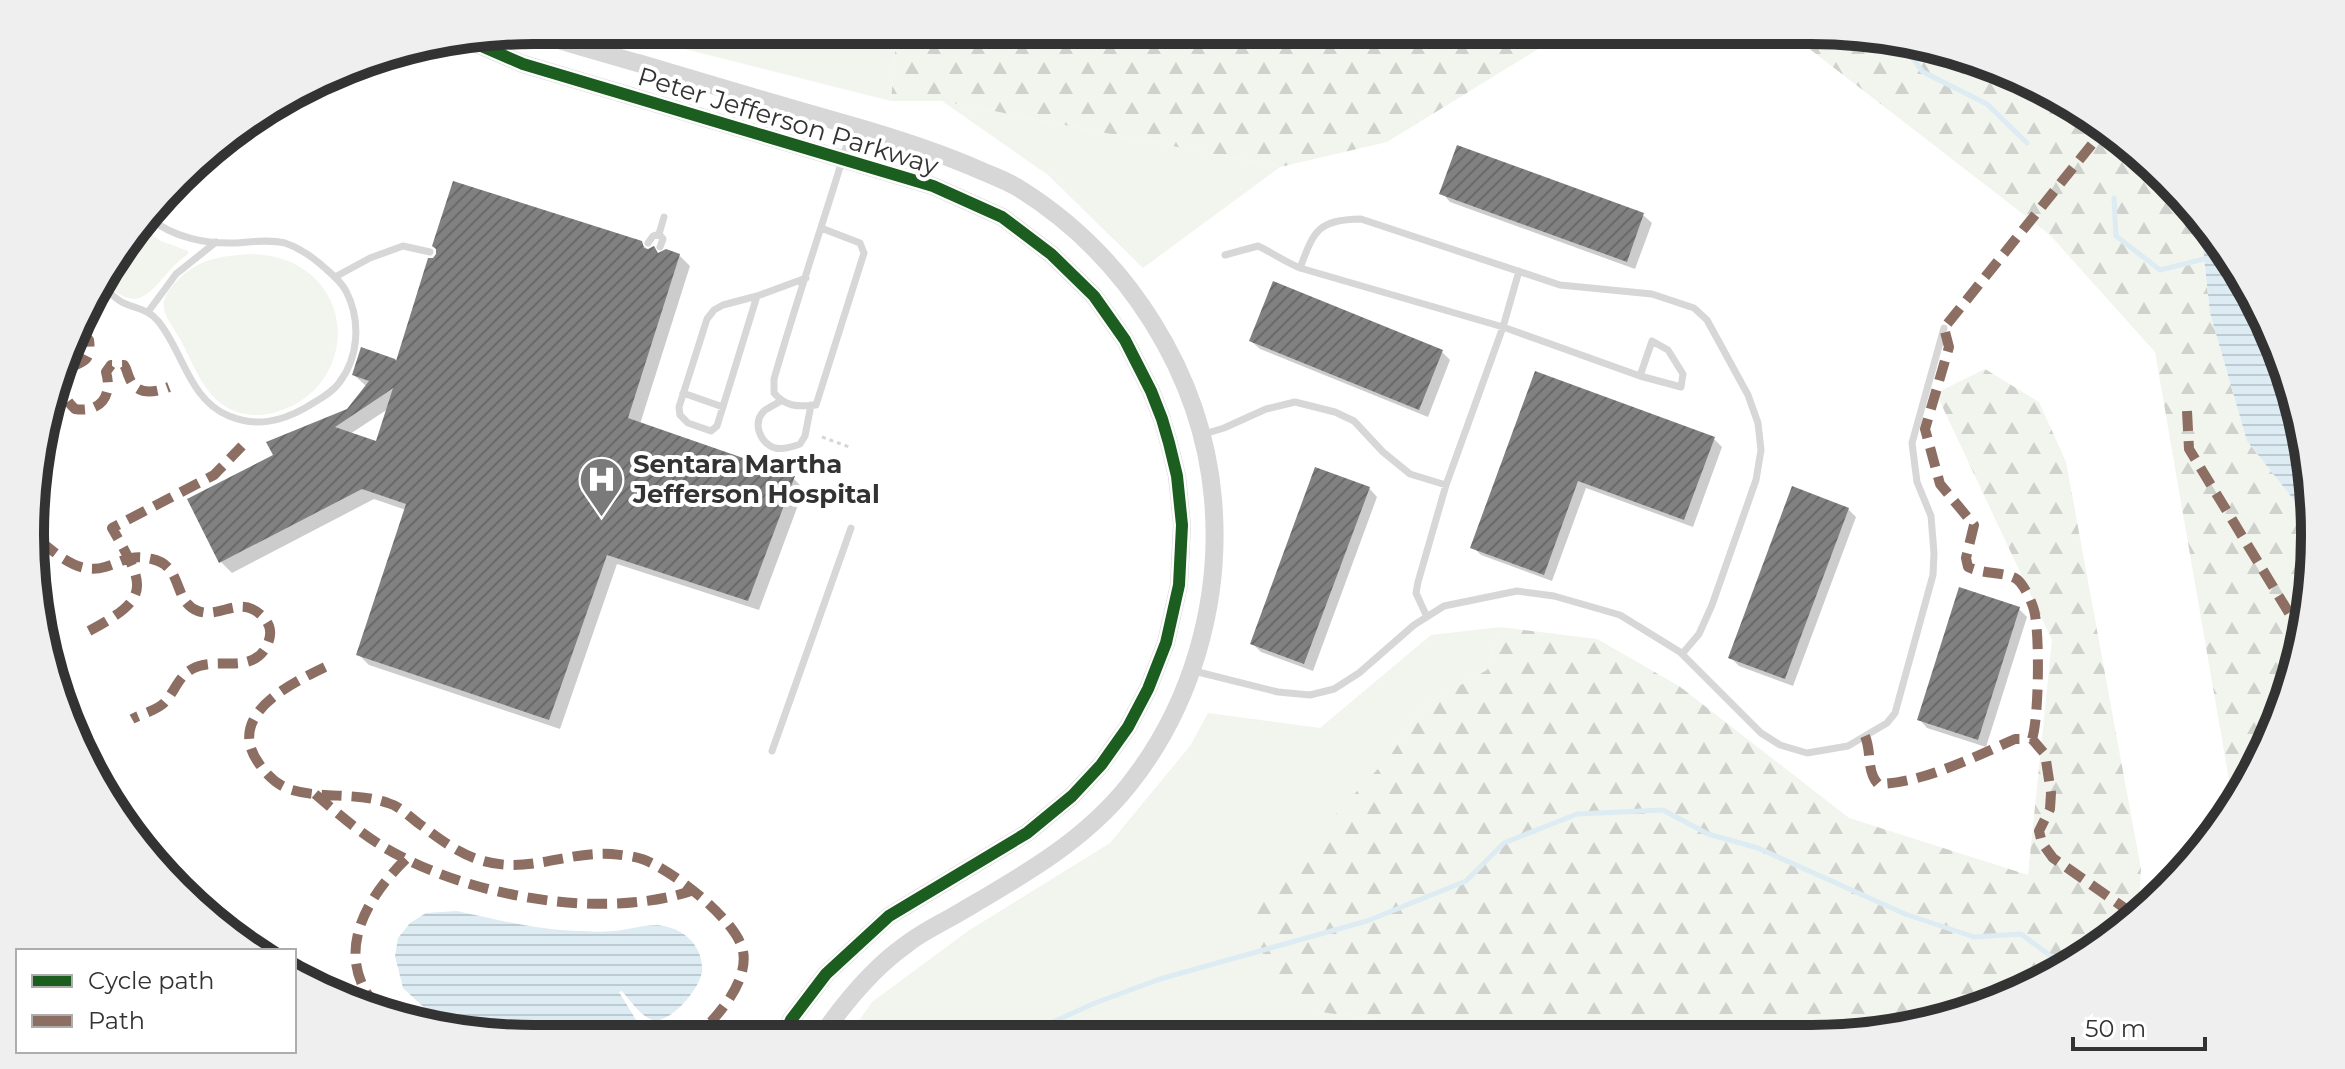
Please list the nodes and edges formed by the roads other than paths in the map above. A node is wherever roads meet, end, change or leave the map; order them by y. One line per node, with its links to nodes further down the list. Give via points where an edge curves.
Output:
1 (575, 44): 3 (street, Peter Jefferson Parkway)
2 (483, 47): 4 (street, Peter Jefferson Parkway, via 523,64)
3 (852, 126): 4 (lane); 28 (street, Peter Jefferson Parkway, via 945,154 1019,188 1073,228 1120,275 1154,322)
4 (843, 158): 7 (lane); 35 (street, Peter Jefferson Parkway, via 933,186 1002,217 1094,296 1125,340 1162,419 1177,476 1182,525 1179,585 1166,643 1148,689 1101,765 1027,833 889,916 826,974)
5 (664, 217): 8 (lane)
6 (156, 223): 9 (lane)
7 (821, 228): 17 (lane); 26 (lane, via 860,243 864,253 816,405)
8 (659, 234): 10 (lane); 11 (lane)
9 (216, 242): 16 (lane, via 284,243); 20 (lane, via 176,274)
10 (648, 243)
11 (660, 247)
12 (430, 252): 16 (lane, via 403,246)
13 (1225, 255): 14 (lane, via 1258,246)
14 (1300, 268): 15 (lane, via 1313,235 1322,227 1361,219); 21 (lane)
15 (1519, 271): 21 (lane); 32 (lane, via 1560,285 1652,294 1694,308 1707,320 1748,395 1761,450 1756,480 1712,605 1699,634)
16 (335, 277): 20 (lane, via 346,290 357,327 352,361 338,385 322,398 275,421 246,422 208,402)
17 (806, 278): 19 (lane); 25 (lane, via 774,379 774,393)
18 (109, 290): 20 (lane, via 123,304)
19 (757, 296): 24 (lane, via 723,305 707,319); 27 (lane)
20 (148, 312)
21 (1503, 327): 23 (lane); 29 (lane)
22 (1944, 328): 32 (lane, via 1912,443 1917,482 1931,516 1933,575 1895,713 1887,723 1848,746 1807,753 1780,745 1761,733)
23 (1640, 376): 23 (lane, via 1681,387 1683,374 1668,350 1652,341)
24 (683, 393): 27 (lane); 27 (lane, via 680,415 688,423 711,431)
25 (781, 401): 26 (lane); 26 (lane, via 758,422 763,440 780,449 800,444)
26 (811, 405)
27 (723, 407)
28 (1201, 435): 29 (lane, via 1295,402 1354,421 1410,474); 33 (street, Peter Jefferson Parkway, via 1215,525 1212,589)
29 (1446, 485): 31 (lane, via 1416,593)
30 (851, 528): 34 (lane)
31 (1427, 617): 32 (lane, via 1444,606 1517,591 1554,596 1620,615); 33 (lane, via 1359,673 1334,689 1310,695)
32 (1682, 654)
33 (1191, 670): 36 (street, Peter Jefferson Parkway, via 1157,744 1095,821 1046,860 906,944 851,996)
34 (772, 751)
35 (789, 1025)
36 (830, 1025)

